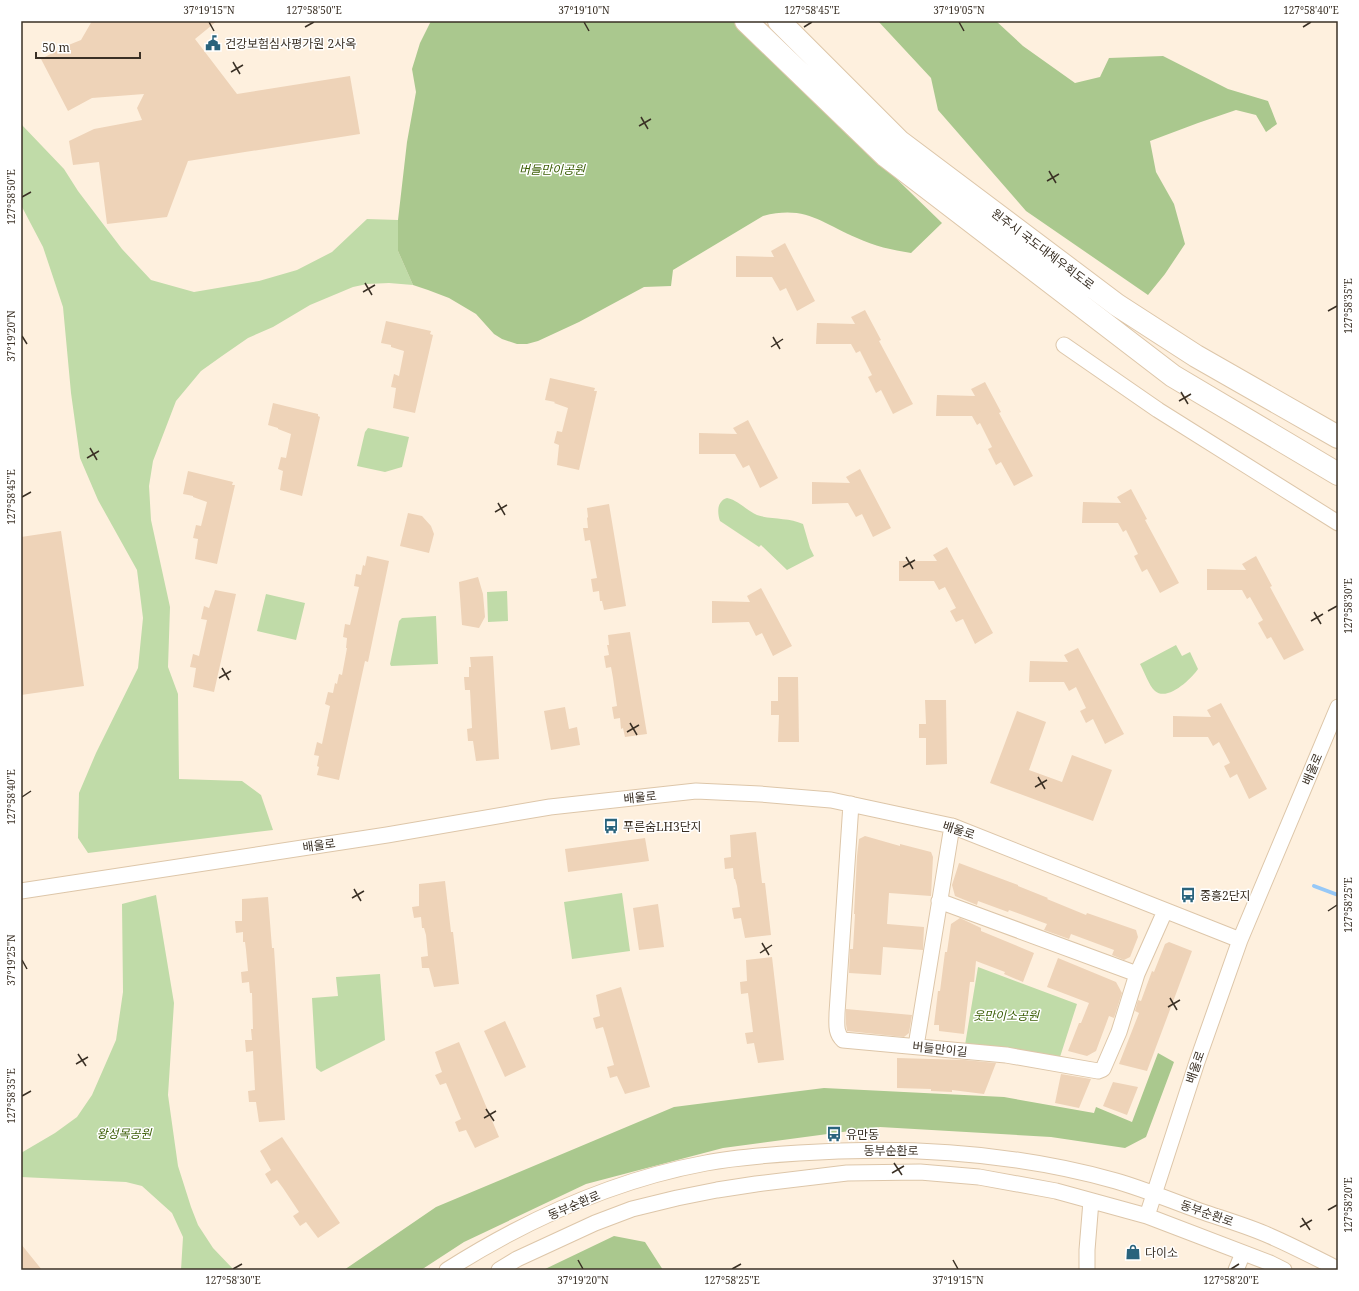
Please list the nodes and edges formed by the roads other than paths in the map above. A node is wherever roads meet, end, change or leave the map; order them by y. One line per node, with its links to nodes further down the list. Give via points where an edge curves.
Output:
1 (746, 21): 5 (highway, via 886,156 1154,362 1173,376)
2 (779, 21): 4 (highway, 원주시 국도대체우회도로, via 900,141 1117,305 1196,356)
3 (1064, 345): 6 (street, via 1158,410)
4 (1338, 436)
5 (1338, 474)
6 (1338, 523)
7 (1338, 708): 13 (street, 배울로)
8 (851, 804): 9 (street, 배울로); 10 (street, 배울로, via 760,794 688,792 550,807 387,835); 15 (street, 버들만이길, via 837,1013 838,1036 843,1040)
9 (952, 826): 11 (street); 12 (street, 배울로)
10 (21, 891)
11 (939, 901): 14 (street); 15 (street)
12 (1165, 911): 13 (street, 배울로); 14 (street, 버들만이길)
13 (1240, 940): 16 (street, 배울로)
14 (1137, 974): 15 (street, 버들만이길, via 1103,1069 1006,1055)
15 (916, 1046)
16 (1153, 1194): 18 (street, 배울로); 20 (street, 동부순환로, via 1269,1235); 21 (street, 동부순환로, via 1116,1181 1059,1168 962,1153 846,1150 748,1157 706,1163 665,1173 583,1199 490,1244)
17 (1091, 1201): 18 (street, 동부순환로); 22 (street, 동부순환로, via 1056,1191 979,1177 920,1172 847,1173 717,1190 632,1209 564,1237); 23 (street)
18 (1147, 1216): 19 (street, 동부순환로)
19 (1243, 1253): 24 (street); 25 (street, 동부순환로)
20 (1338, 1269)
21 (447, 1270)
22 (499, 1270)
23 (1087, 1270)
24 (1236, 1270)
25 (1284, 1270)

